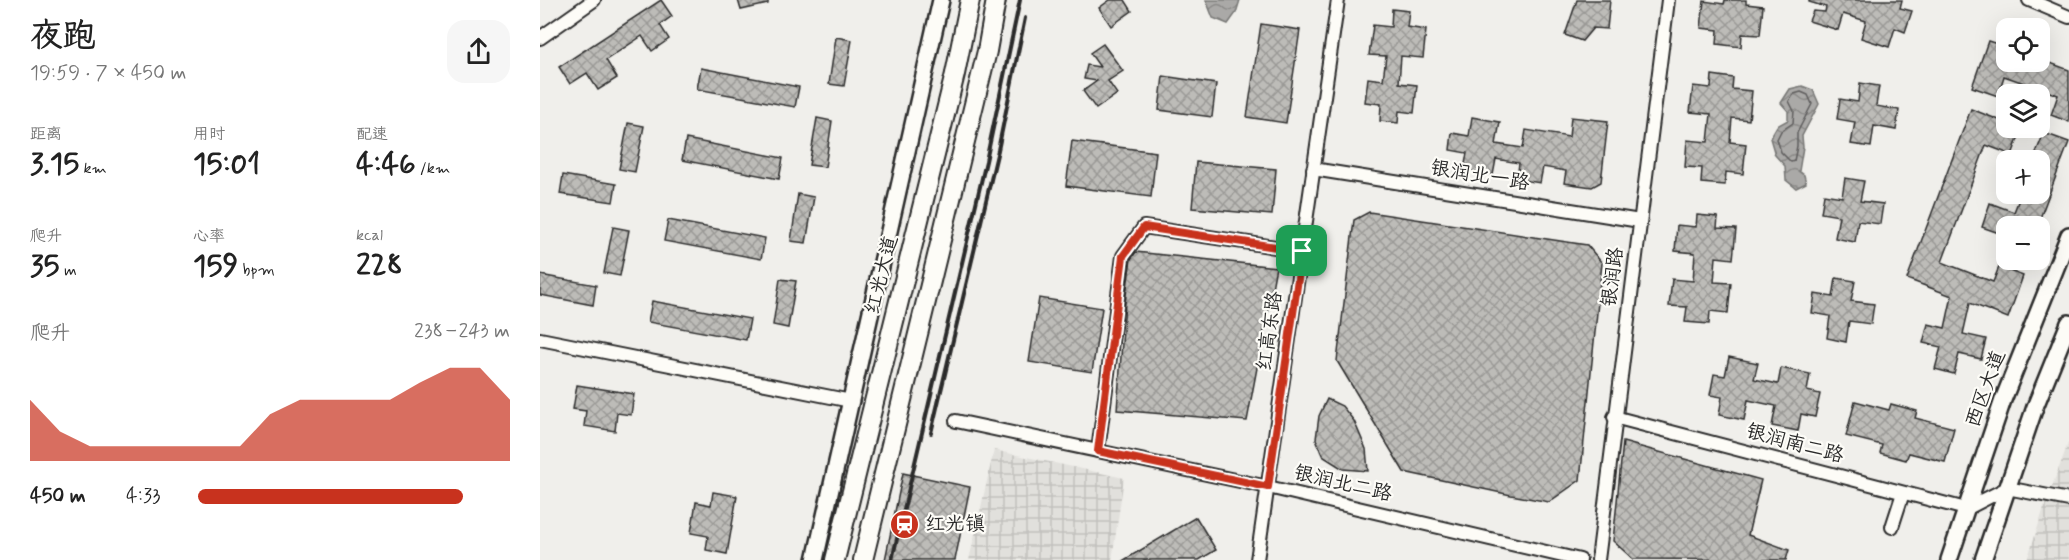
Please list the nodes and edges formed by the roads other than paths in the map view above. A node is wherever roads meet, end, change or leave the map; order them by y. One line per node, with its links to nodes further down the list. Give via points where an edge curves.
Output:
1 (594, 0): 9 (street)
2 (941, 0): 16 (main road)
3 (970, 0): 27 (highway, 红光大道)
4 (996, 0): 28 (highway, via 987,51)
5 (1338, 0): 10 (street, 红高东路)
6 (1668, 0): 11 (street, 银润路)
7 (2029, 0): 8 (street)
8 (2069, 17)
9 (540, 38)
10 (1313, 169): 11 (street, 银润北一路); 13 (street, 红高东路)
11 (1640, 221): 17 (street, 银润路)
12 (2069, 235): 24 (main road, 西区大道, via 2003,400)
13 (1302, 251): 19 (street, via 1144,227 1123,256); 20 (street, 红高东路)
14 (2069, 323): 21 (main road)
15 (540, 339): 16 (street)
16 (851, 401): 26 (main road)
17 (1614, 417): 22 (street, 银润南二路); 31 (street, 银润路)
18 (956, 421): 19 (street, 银润北二路)
19 (1098, 451): 20 (street, 银润北二路)
20 (1268, 487): 29 (street, 红高东路); 30 (street, 银润北二路)
21 (2007, 488): 23 (street); 24 (street); 33 (main road)
22 (1902, 493): 24 (street, 银润南二路); 25 (street)
23 (2069, 500)
24 (1966, 509): 32 (main road, 西区大道)
25 (1892, 527)
26 (815, 560)
27 (835, 560)
28 (863, 560)
29 (1257, 560)
30 (1580, 560)
31 (1598, 560)
32 (1949, 560)
33 (1983, 560)

